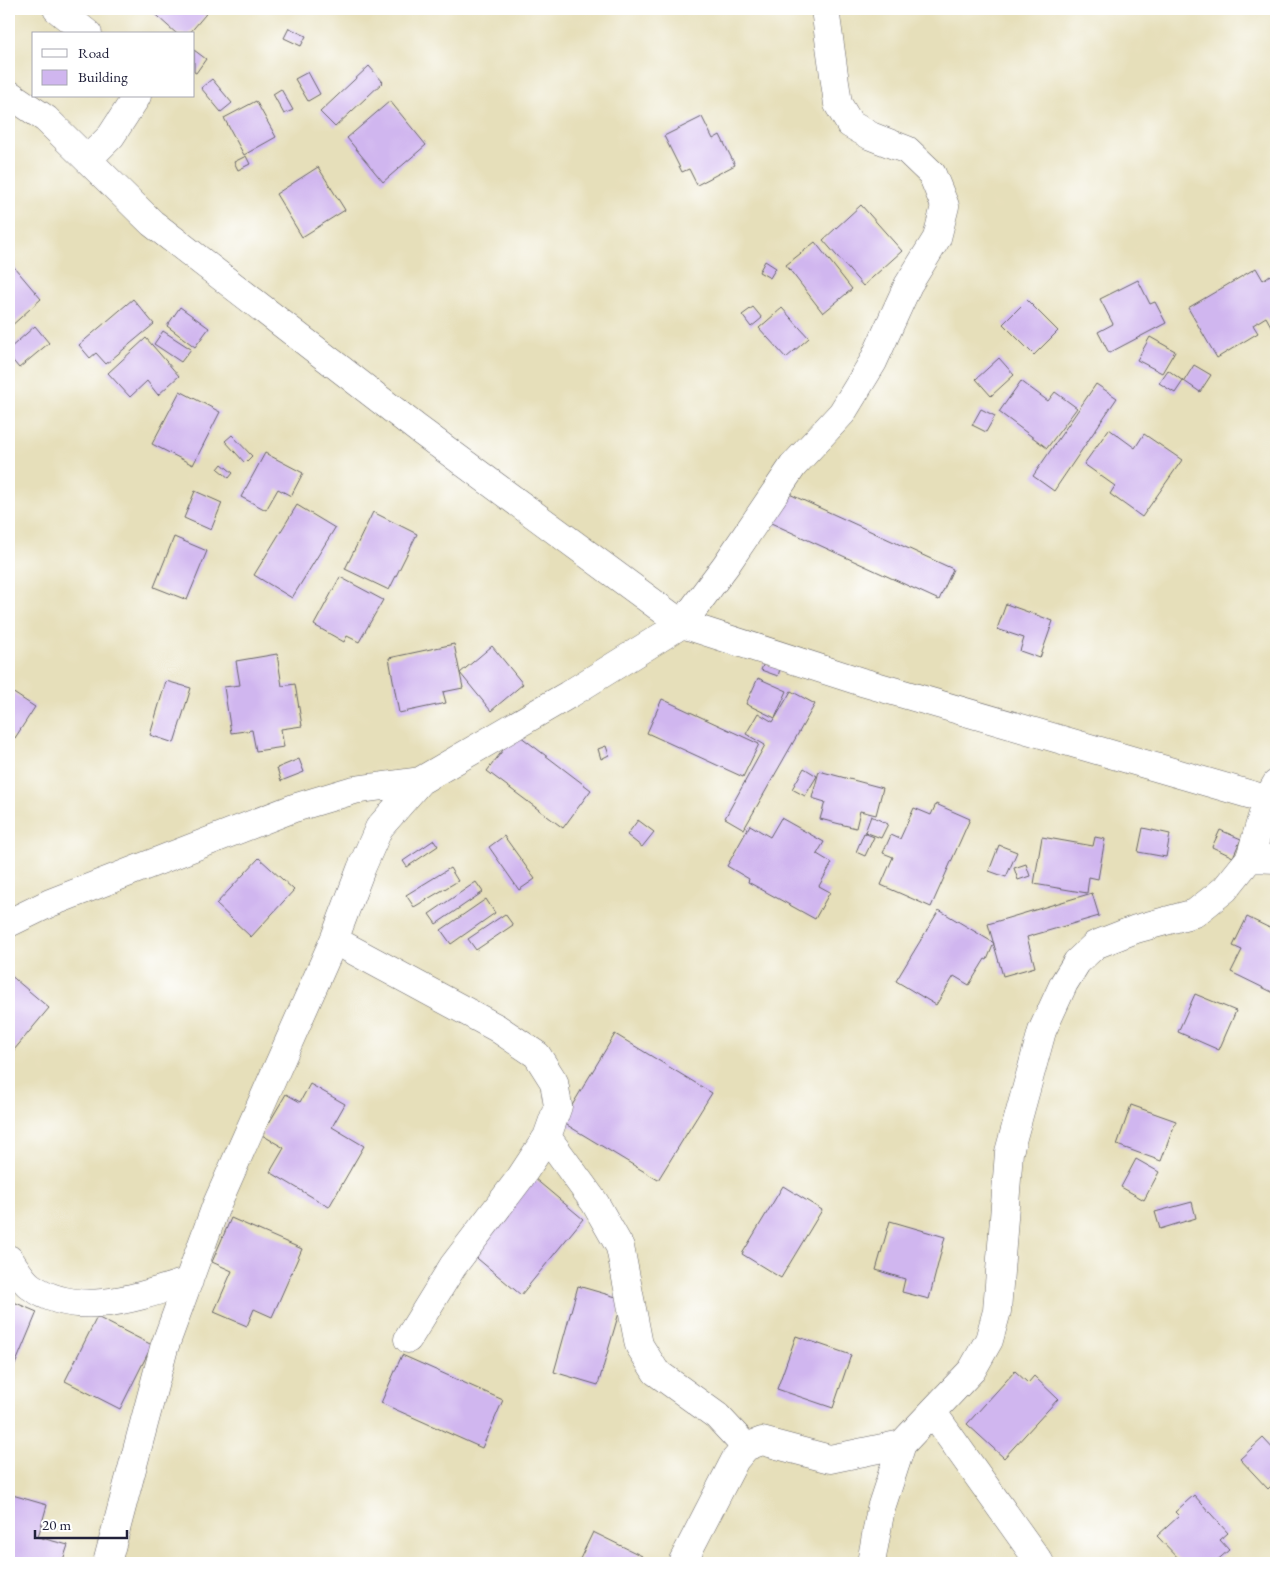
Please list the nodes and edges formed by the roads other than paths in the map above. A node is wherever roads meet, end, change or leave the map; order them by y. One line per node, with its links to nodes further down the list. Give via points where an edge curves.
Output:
1 (57, 9): 3 (street)
2 (825, 9): 7 (street, via 838,104 850,124 870,136 907,150 932,174 945,206 936,238 908,285 873,362 842,413 792,466)
3 (86, 32)
4 (9, 94): 6 (street, via 46,119)
5 (136, 98): 6 (street, via 112,136)
6 (88, 159): 7 (street, via 152,223 418,430)
7 (682, 624): 8 (street); 9 (street, via 862,682)
8 (420, 781): 11 (street, via 354,790 294,808 50,903); 12 (street, via 380,828)
9 (1273, 795): 10 (street)
10 (1263, 859): 17 (street, via 1195,913 1136,929 1095,945 1077,962 1064,983 1042,1031 1009,1152 997,1311 989,1340 972,1370)
11 (9, 923)
12 (334, 940): 13 (street, via 497,1028 537,1054 554,1082 558,1106); 15 (street, via 216,1206)
13 (546, 1137): 16 (street, via 520,1178 453,1266); 19 (street, via 595,1203 620,1247 639,1345 656,1372 716,1416)
14 (9, 1259): 15 (street, via 29,1285 55,1300 87,1305 137,1297)
15 (189, 1281): 20 (street, via 164,1348)
16 (408, 1339)
17 (932, 1413): 18 (street); 23 (street)
18 (902, 1444): 19 (street, via 830,1459 762,1441); 22 (street, via 881,1508)
19 (746, 1447): 21 (street, via 735,1460)
20 (108, 1563)
21 (682, 1563)
22 (871, 1563)
23 (1040, 1563)

